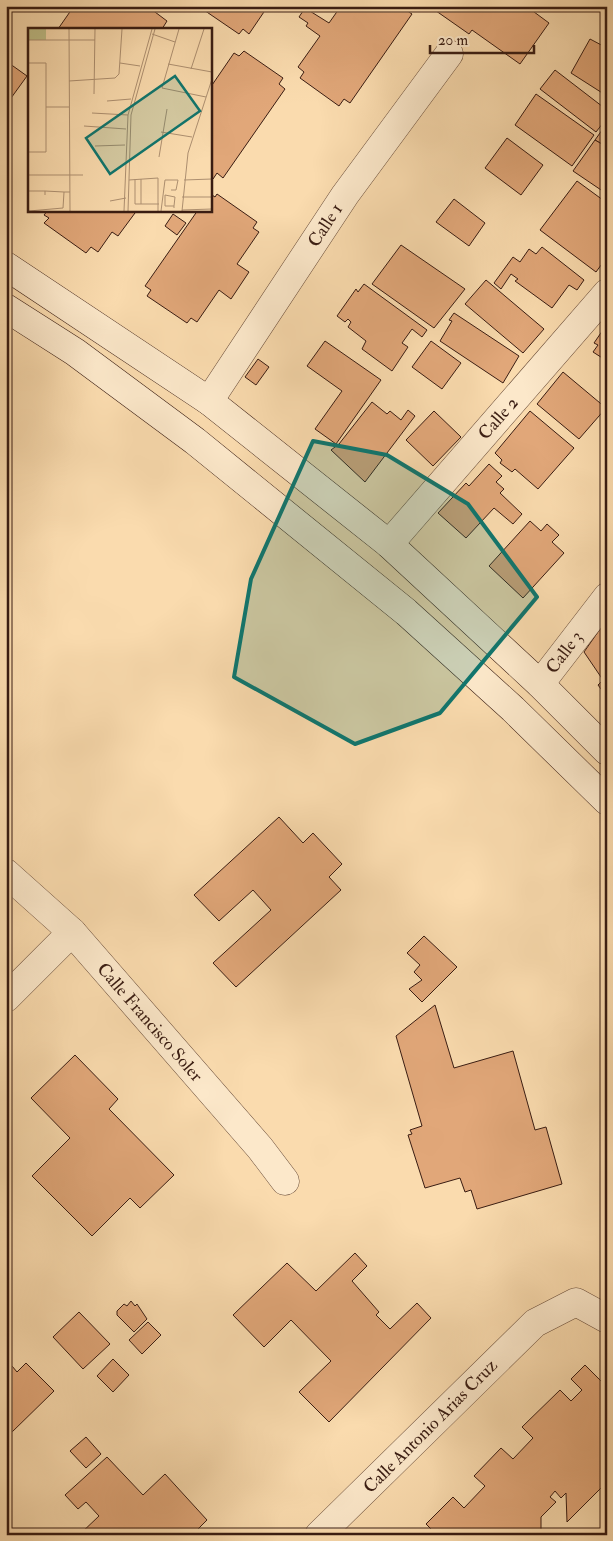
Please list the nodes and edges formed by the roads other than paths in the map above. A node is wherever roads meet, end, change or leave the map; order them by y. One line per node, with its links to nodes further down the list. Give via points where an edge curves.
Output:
1 (449, 54): 5 (street, Calle 1, via 345,195)
2 (6, 266): 5 (street)
3 (607, 293): 6 (street, Calle 2)
4 (6, 308): 10 (street, via 75,352 195,441 406,612 513,709)
5 (209, 401): 6 (street)
6 (389, 544): 8 (street)
7 (607, 597): 8 (street, Calle 3)
8 (540, 684): 9 (street)
9 (607, 751)
10 (607, 801)
11 (6, 873): 12 (street, Calle Francisco Soler)
12 (72, 932): 13 (street); 14 (street, Calle Francisco Soler, via 260,1148)
13 (6, 998)
14 (284, 1181)
15 (607, 1319): 16 (street, Calle Antonio Arias Cruz, via 576,1302 528,1329)
16 (319, 1535)

